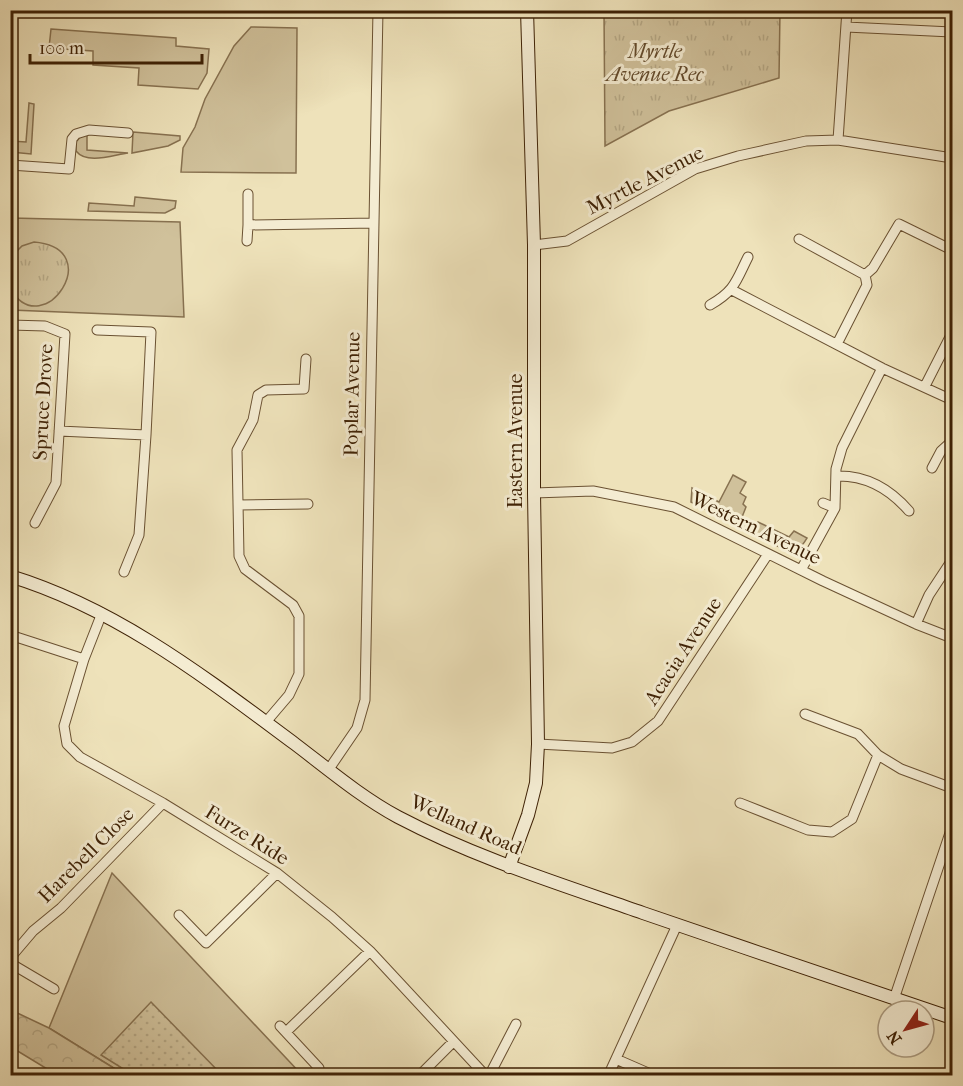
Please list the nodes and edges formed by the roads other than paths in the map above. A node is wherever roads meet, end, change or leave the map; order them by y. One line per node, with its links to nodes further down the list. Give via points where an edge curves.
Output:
1 (378, 10): 11 (street, Poplar Avenue)
2 (527, 10): 15 (street, Eastern Avenue)
3 (847, 10): 4 (street)
4 (846, 27): 5 (street); 7 (street)
5 (952, 32)
6 (128, 133): 9 (street, via 89,130 76,134 69,169)
7 (838, 140): 8 (street, Myrtle Avenue); 15 (street, Myrtle Avenue, via 806,141 695,170 567,241)
8 (952, 158)
9 (10, 165)
10 (248, 194): 12 (street)
11 (374, 223): 12 (street); 55 (street, Poplar Avenue, via 365,700 357,728)
12 (248, 225): 14 (street)
13 (799, 239): 18 (street)
14 (247, 241)
15 (534, 245): 34 (street, Eastern Avenue)
16 (952, 250): 18 (street, via 899,224)
17 (748, 257): 19 (street)
18 (865, 275): 24 (street, via 867,285)
19 (732, 290): 20 (street); 24 (street)
20 (710, 305)
21 (10, 325): 29 (street, Spruce Drove, via 45,327 64,334)
22 (97, 330): 30 (street, via 151,332)
23 (952, 333): 27 (street)
24 (837, 344): 26 (street)
25 (306, 359): 37 (street, via 304,389 255,391 253,420 237,450)
26 (882, 368): 27 (street); 33 (street, via 842,448)
27 (925, 386): 28 (street)
28 (952, 400)
29 (59, 431): 30 (street); 40 (street, Spruce Drove, via 56,483)
30 (146, 435): 44 (street, via 139,535)
31 (952, 441): 32 (street)
32 (932, 468)
33 (836, 476): 38 (street); 39 (street, via 861,477 872,482 898,498)
34 (534, 493): 41 (street, Western Avenue, via 593,491 674,507); 53 (street, Eastern Avenue)
35 (824, 503): 38 (street)
36 (308, 504): 37 (street)
37 (238, 505): 52 (street, via 239,556 244,569 293,605 299,616 299,674 289,695)
38 (835, 507): 43 (street)
39 (909, 511)
40 (35, 523)
41 (768, 554): 43 (street, Western Avenue); 53 (street, Acacia Avenue, via 658,721 632,742 612,748)
42 (952, 560): 47 (street, via 928,595)
43 (801, 570): 47 (street, Western Avenue)
44 (124, 572)
45 (10, 576): 46 (street, Welland Road)
46 (102, 613): 50 (street, Furze Ride); 52 (street, Welland Road, via 185,663)
47 (916, 624): 49 (street, Western Avenue)
48 (10, 635): 50 (street)
49 (952, 638)
50 (84, 659): 57 (street, Furze Ride, via 64,726 67,744 80,757)
51 (805, 714): 54 (street, via 858,734)
52 (266, 722): 55 (street, Welland Road)
53 (538, 744): 61 (street, Eastern Avenue, via 536,783)
54 (878, 755): 56 (street, via 901,769); 58 (street, via 852,819 832,832 808,830)
55 (329, 769): 61 (street, Welland Road, via 381,808)
56 (952, 788)
57 (163, 803): 62 (street, Furze Ride); 66 (street, Harebell Close, via 61,908 33,931)
58 (740, 803)
59 (952, 827): 60 (street)
60 (949, 851): 68 (street)
61 (509, 867): 64 (street, Welland Road)
62 (277, 873): 63 (street, via 206,943); 65 (street, Furze Ride)
63 (179, 915)
64 (677, 925): 68 (street, Welland Road); 73 (street)
65 (370, 951): 72 (street, Furze Ride); 74 (street, via 283,1029)
66 (10, 960): 67 (street, Harebell Close)
67 (54, 989)
68 (894, 999)
69 (936, 1013): 70 (street, Welland Road)
70 (952, 1018)
71 (516, 1024): 76 (street)
72 (453, 1042): 75 (street); 76 (street, Furze Ride)
73 (616, 1059): 77 (street); 78 (street)
74 (319, 1068)
75 (419, 1076)
76 (488, 1076)
77 (608, 1076)
78 (655, 1076)

